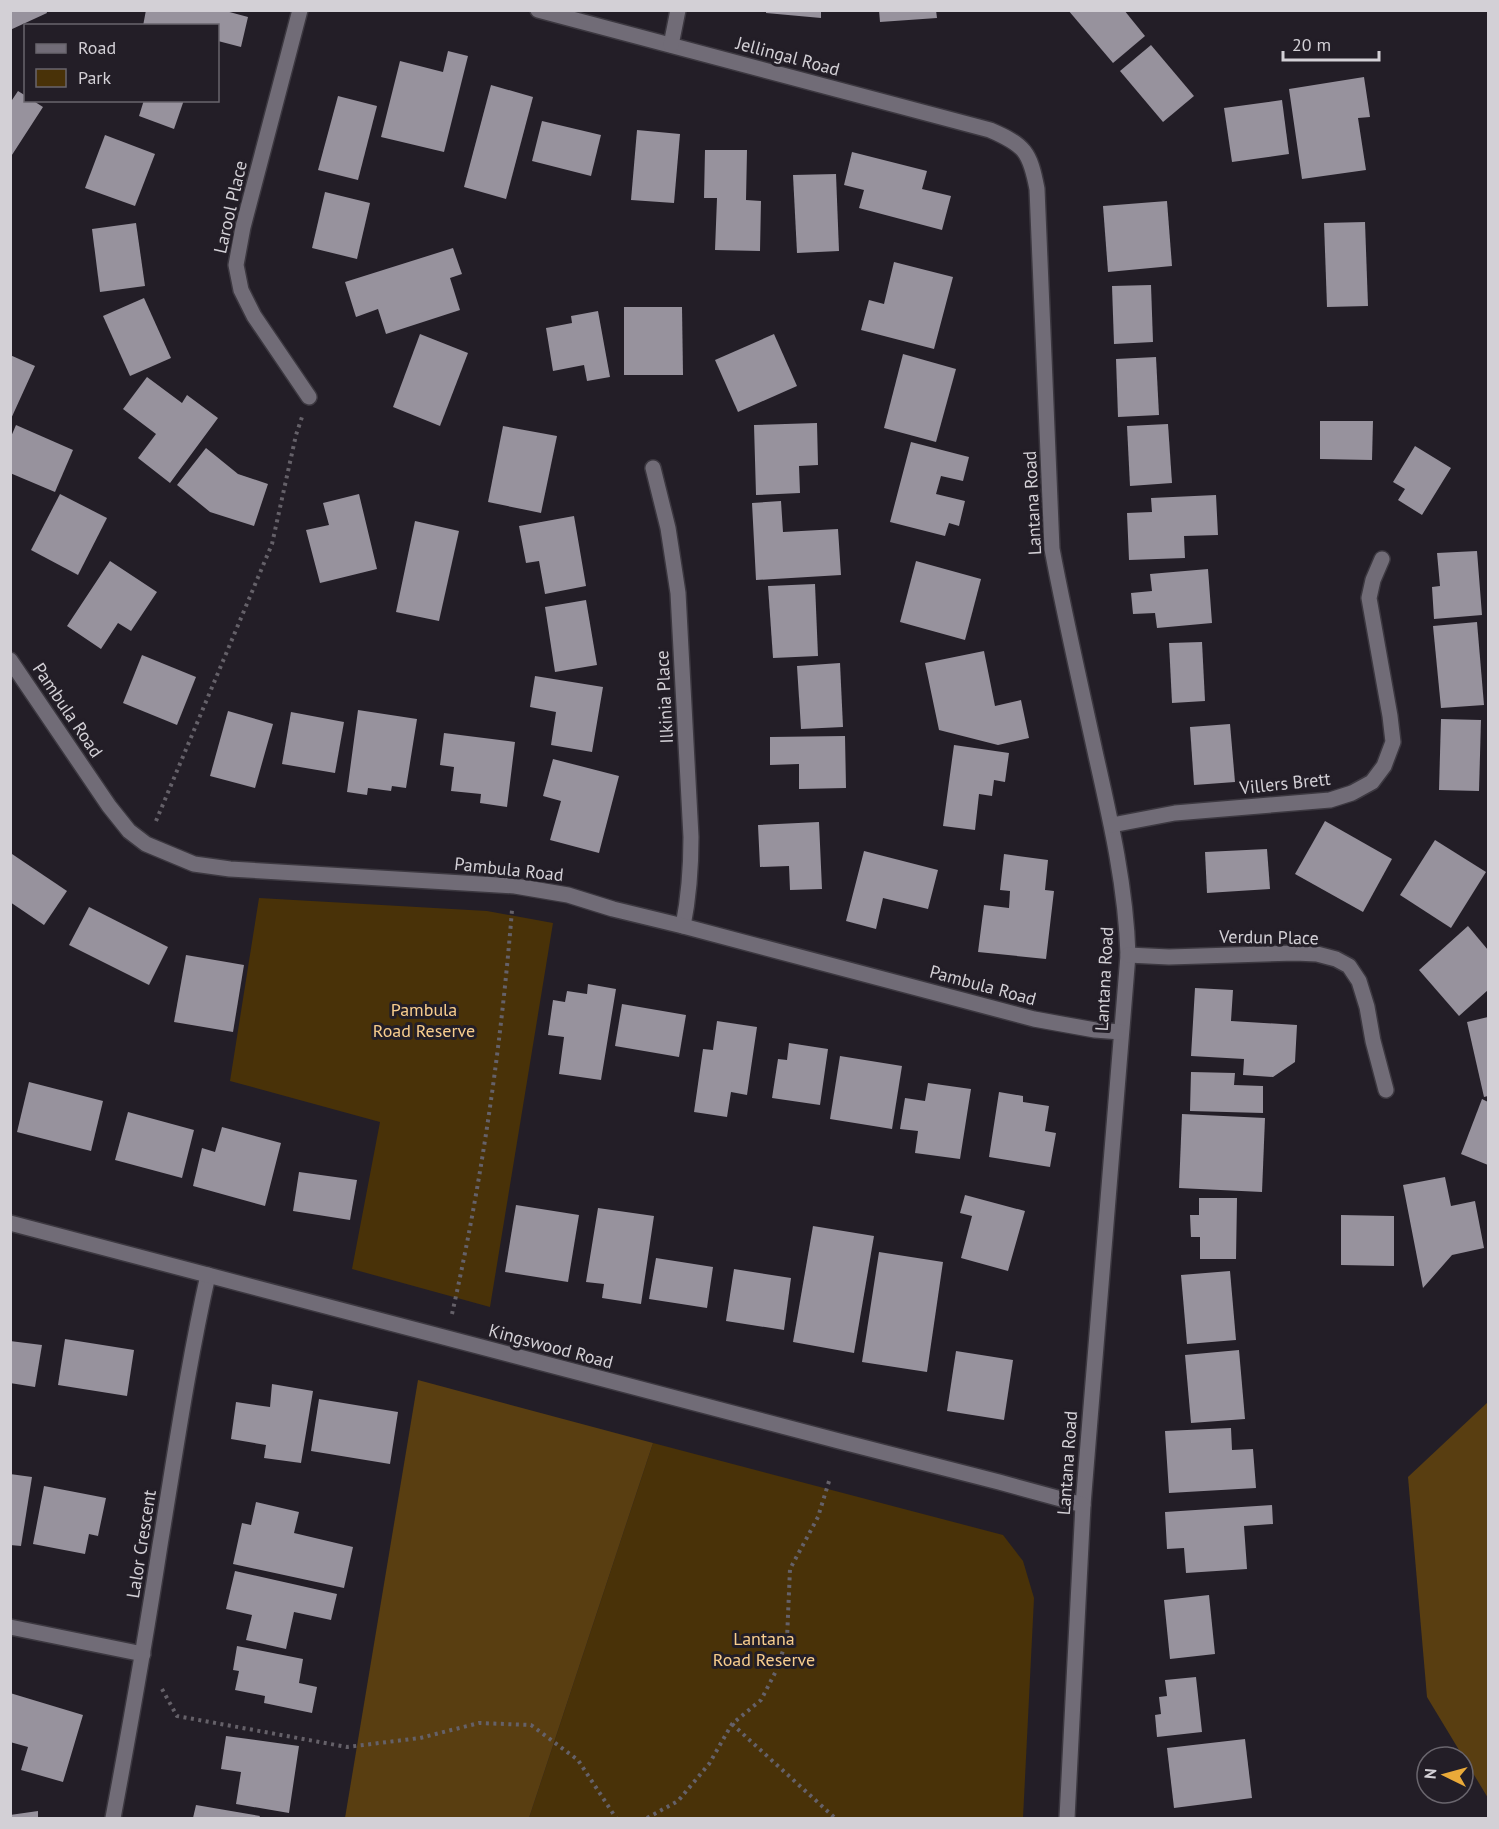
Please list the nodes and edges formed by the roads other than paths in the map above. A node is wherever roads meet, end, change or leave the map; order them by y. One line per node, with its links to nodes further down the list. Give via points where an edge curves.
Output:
1 (300, 10): 6 (street, Larool Place, via 236,265 241,290 254,316)
2 (537, 10): 4 (street, Jellingal Road)
3 (678, 10): 4 (street)
4 (671, 45): 5 (street, Jellingal Road, via 990,130)
5 (1024, 150): 10 (street, Lantana Road, via 1033,166 1037,189 1052,549)
6 (309, 397)
7 (653, 468): 11 (street, Ilkinia Place, via 678,593 691,837 689,899)
8 (1382, 559): 10 (street, Villers Brett, via 1369,598 1393,742 1384,766 1372,782 1330,800 1175,813)
9 (10, 660): 11 (street, Pambula Road, via 129,831 146,844 194,864 514,886 568,895)
10 (1112, 825): 12 (street, Lantana Road, via 1127,917)
11 (682, 926): 13 (street, Pambula Road, via 1034,1020)
12 (1128, 955): 13 (street, Lantana Road); 14 (street, Verdun Place, via 1295,953 1336,959 1348,966 1359,981)
13 (1121, 1032): 17 (street, Lantana Road)
14 (1386, 1090)
15 (10, 1223): 16 (street, Kingswood Road)
16 (208, 1275): 17 (street, Kingswood Road); 19 (street, Lalor Crescent, via 185,1388)
17 (1083, 1505): 21 (street, Lantana Road)
18 (10, 1627): 19 (street)
19 (143, 1654): 20 (street, Lalor Crescent)
20 (113, 1818)
21 (1067, 1818)

